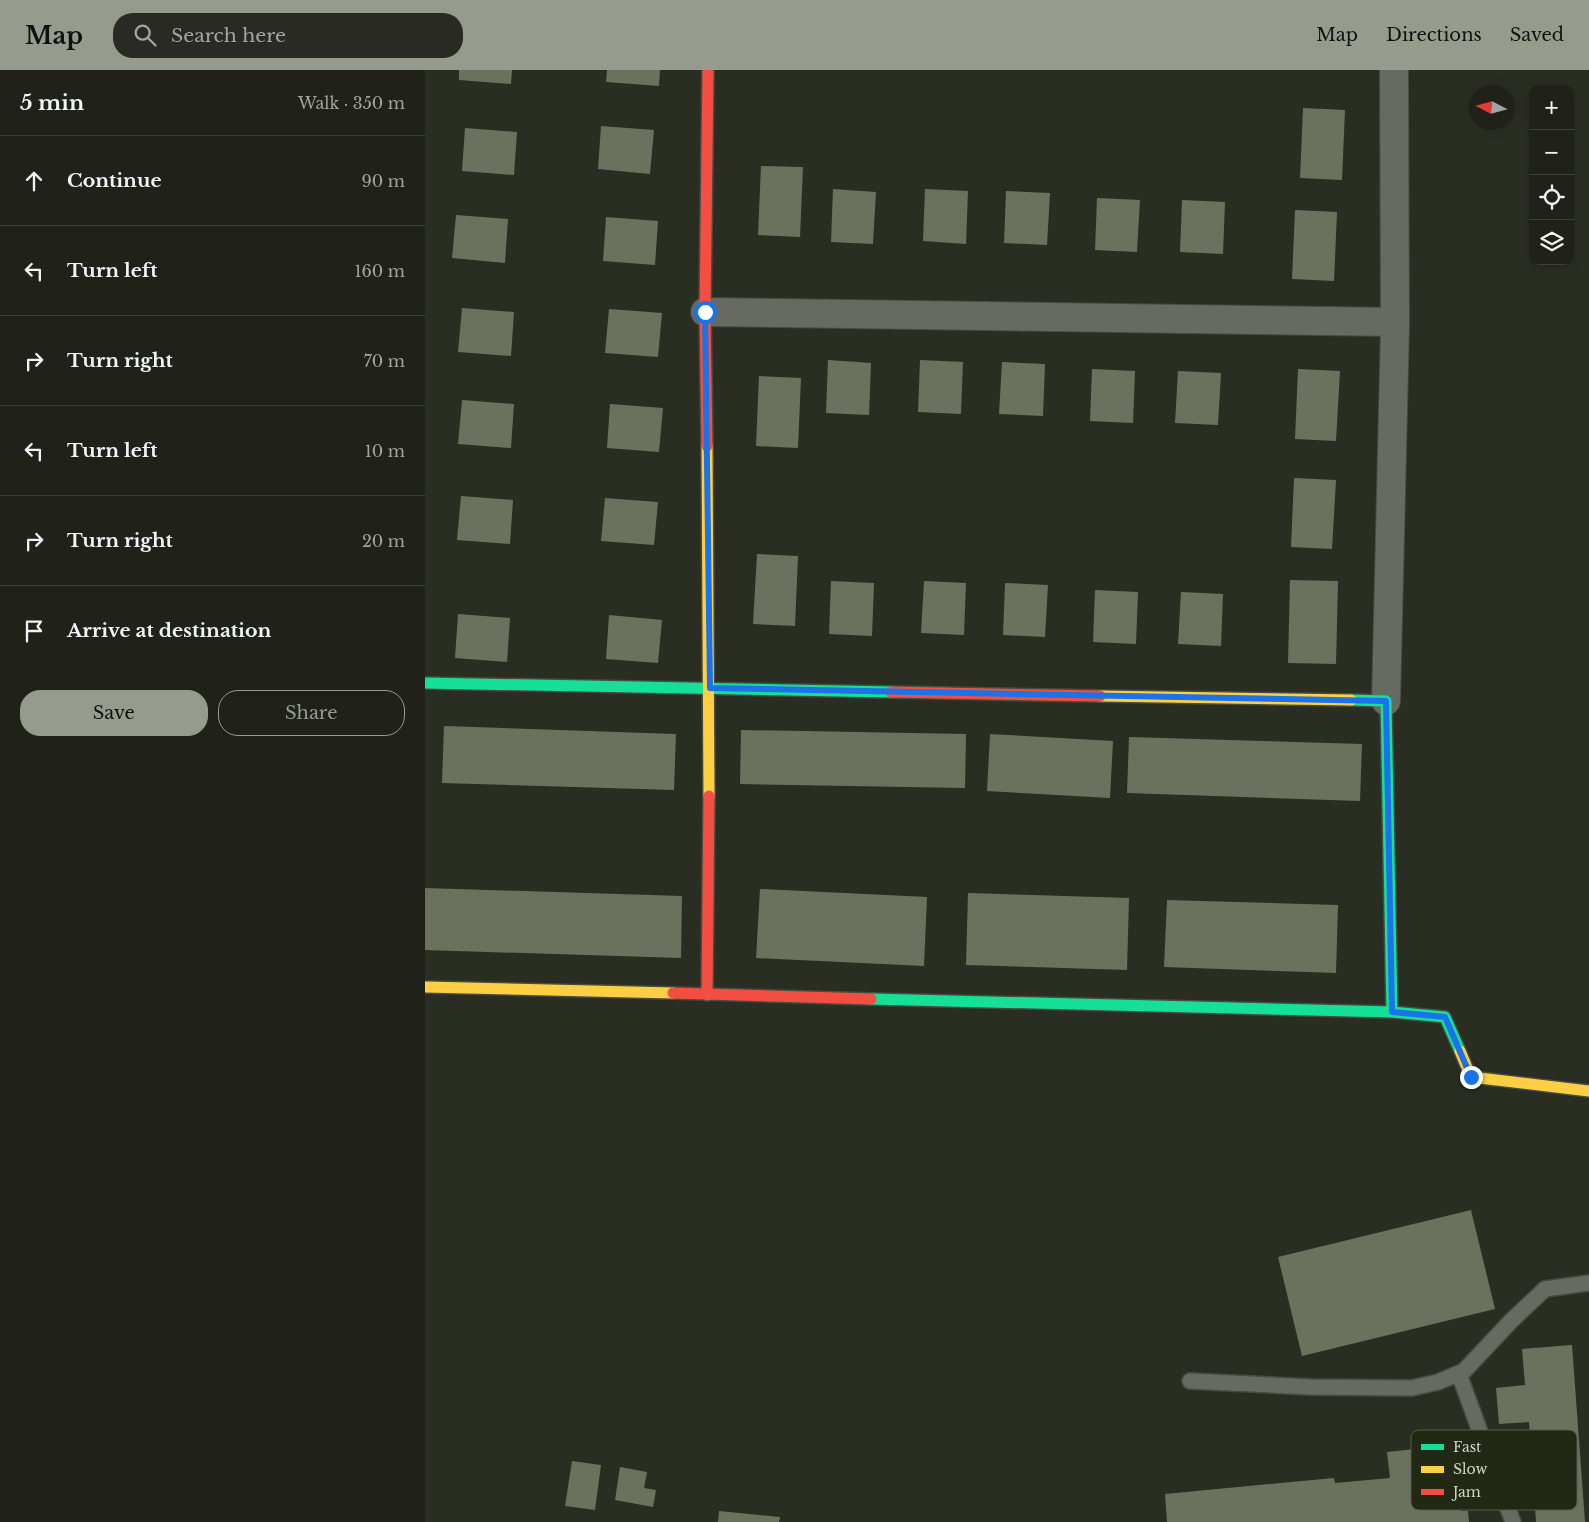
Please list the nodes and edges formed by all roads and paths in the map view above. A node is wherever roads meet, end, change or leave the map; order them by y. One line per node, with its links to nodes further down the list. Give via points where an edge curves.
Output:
1 (708, 70): 3 (street)
2 (1394, 70): 4 (street)
3 (705, 312): 4 (street); 6 (street)
4 (1395, 322): 7 (street)
5 (425, 683): 6 (street)
6 (710, 688): 7 (street); 9 (street)
7 (1386, 701): 10 (street)
8 (425, 988): 9 (street)
9 (707, 995): 10 (street)
10 (1392, 1012): 11 (street, via 1445,1017 1471,1077)
11 (1589, 1091)
12 (1589, 1283): 13 (lane, via 1545,1290)
13 (1459, 1374): 14 (lane, via 1412,1388); 15 (lane)
14 (1190, 1381)
15 (1479, 1430)
16 (1509, 1510): 17 (lane)
17 (1513, 1522)

